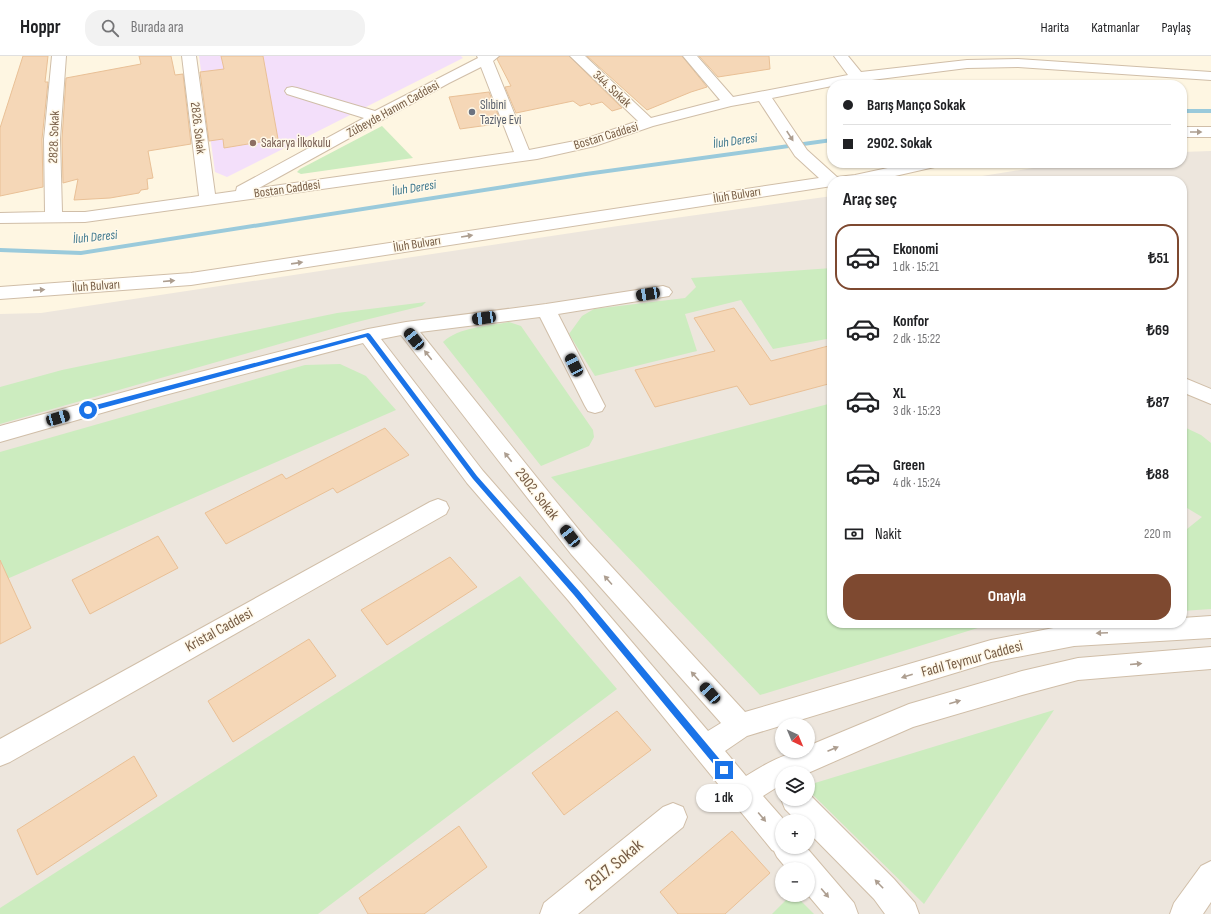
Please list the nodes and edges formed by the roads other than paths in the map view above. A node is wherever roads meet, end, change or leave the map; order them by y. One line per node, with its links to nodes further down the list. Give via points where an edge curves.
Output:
1 (59, 56): 29 (street, 2828. Sokak, via 52,139)
2 (189, 56): 27 (street, 2826. Sokak)
3 (577, 56): 18 (street, 344. Sokak)
4 (690, 56): 16 (street)
5 (841, 56): 11 (street)
6 (1066, 56): 9 (street)
7 (487, 57): 17 (street, Zübeyde Hanım Caddesi); 21 (street)
8 (962, 60): 9 (street, Bostan Caddesi); 11 (street, Bostan Caddesi)
9 (1079, 67): 10 (street, Bostan Caddesi)
10 (1201, 71)
11 (857, 77): 12 (street, Bostan Caddesi)
12 (849, 80)
13 (827, 85): 15 (street, Bostan Caddesi)
14 (292, 91): 17 (street)
15 (763, 95): 16 (street, Bostan Caddesi); 23 (street, one-way to 23, via 801,152)
16 (730, 102): 18 (street, Bostan Caddesi)
17 (378, 117): 26 (street, Zübeyde Hanım Caddesi)
18 (648, 123): 21 (street, Bostan Caddesi, via 589,143)
19 (1187, 132): 20 (street, one-way to 20)
20 (1211, 132)
21 (523, 156): 26 (street, Bostan Caddesi)
22 (891, 168): 24 (street)
23 (827, 176)
24 (866, 176)
25 (827, 182): 31 (street, İluh Bulvarı, one-way to 25, via 191,279)
26 (230, 197): 27 (street, Bostan Caddesi)
27 (208, 201): 29 (street, Bostan Caddesi, via 85,217)
28 (0, 218): 29 (street, Bostan Caddesi)
29 (54, 218)
30 (663, 292): 32 (street)
31 (0, 293)
32 (546, 310): 33 (street); 37 (street)
33 (406, 328): 34 (street); 42 (street, 2902. Sokak, one-way to 33, via 579,547)
34 (368, 335): 38 (street); 43 (street, via 475,478)
35 (1187, 386): 36 (street)
36 (1211, 397)
37 (595, 406)
38 (0, 434)
39 (438, 508): 44 (street, Kristal Caddesi)
40 (1211, 627): 42 (street, Fadıl Teymur Caddesi, one-way to 42, via 1074,635 991,651)
41 (1211, 658): 45 (street, one-way to 41, via 909,716 1022,683 1078,669)
42 (740, 726): 43 (street, Fadıl Teymur Caddesi)
43 (706, 748): 47 (street)
44 (0, 753)
45 (806, 766)
46 (775, 781): 47 (street)
47 (743, 793): 50 (street, one-way to 50)
48 (802, 806): 57 (street, one-way to 48, via 884,889)
49 (672, 817): 55 (street, 2917. Sokak)
50 (775, 832)
51 (793, 854): 52 (street)
52 (800, 862)
53 (1211, 876): 58 (street)
54 (815, 880): 56 (street, one-way to 56)
55 (555, 914)
56 (843, 914)
57 (904, 914)
58 (1185, 914)

